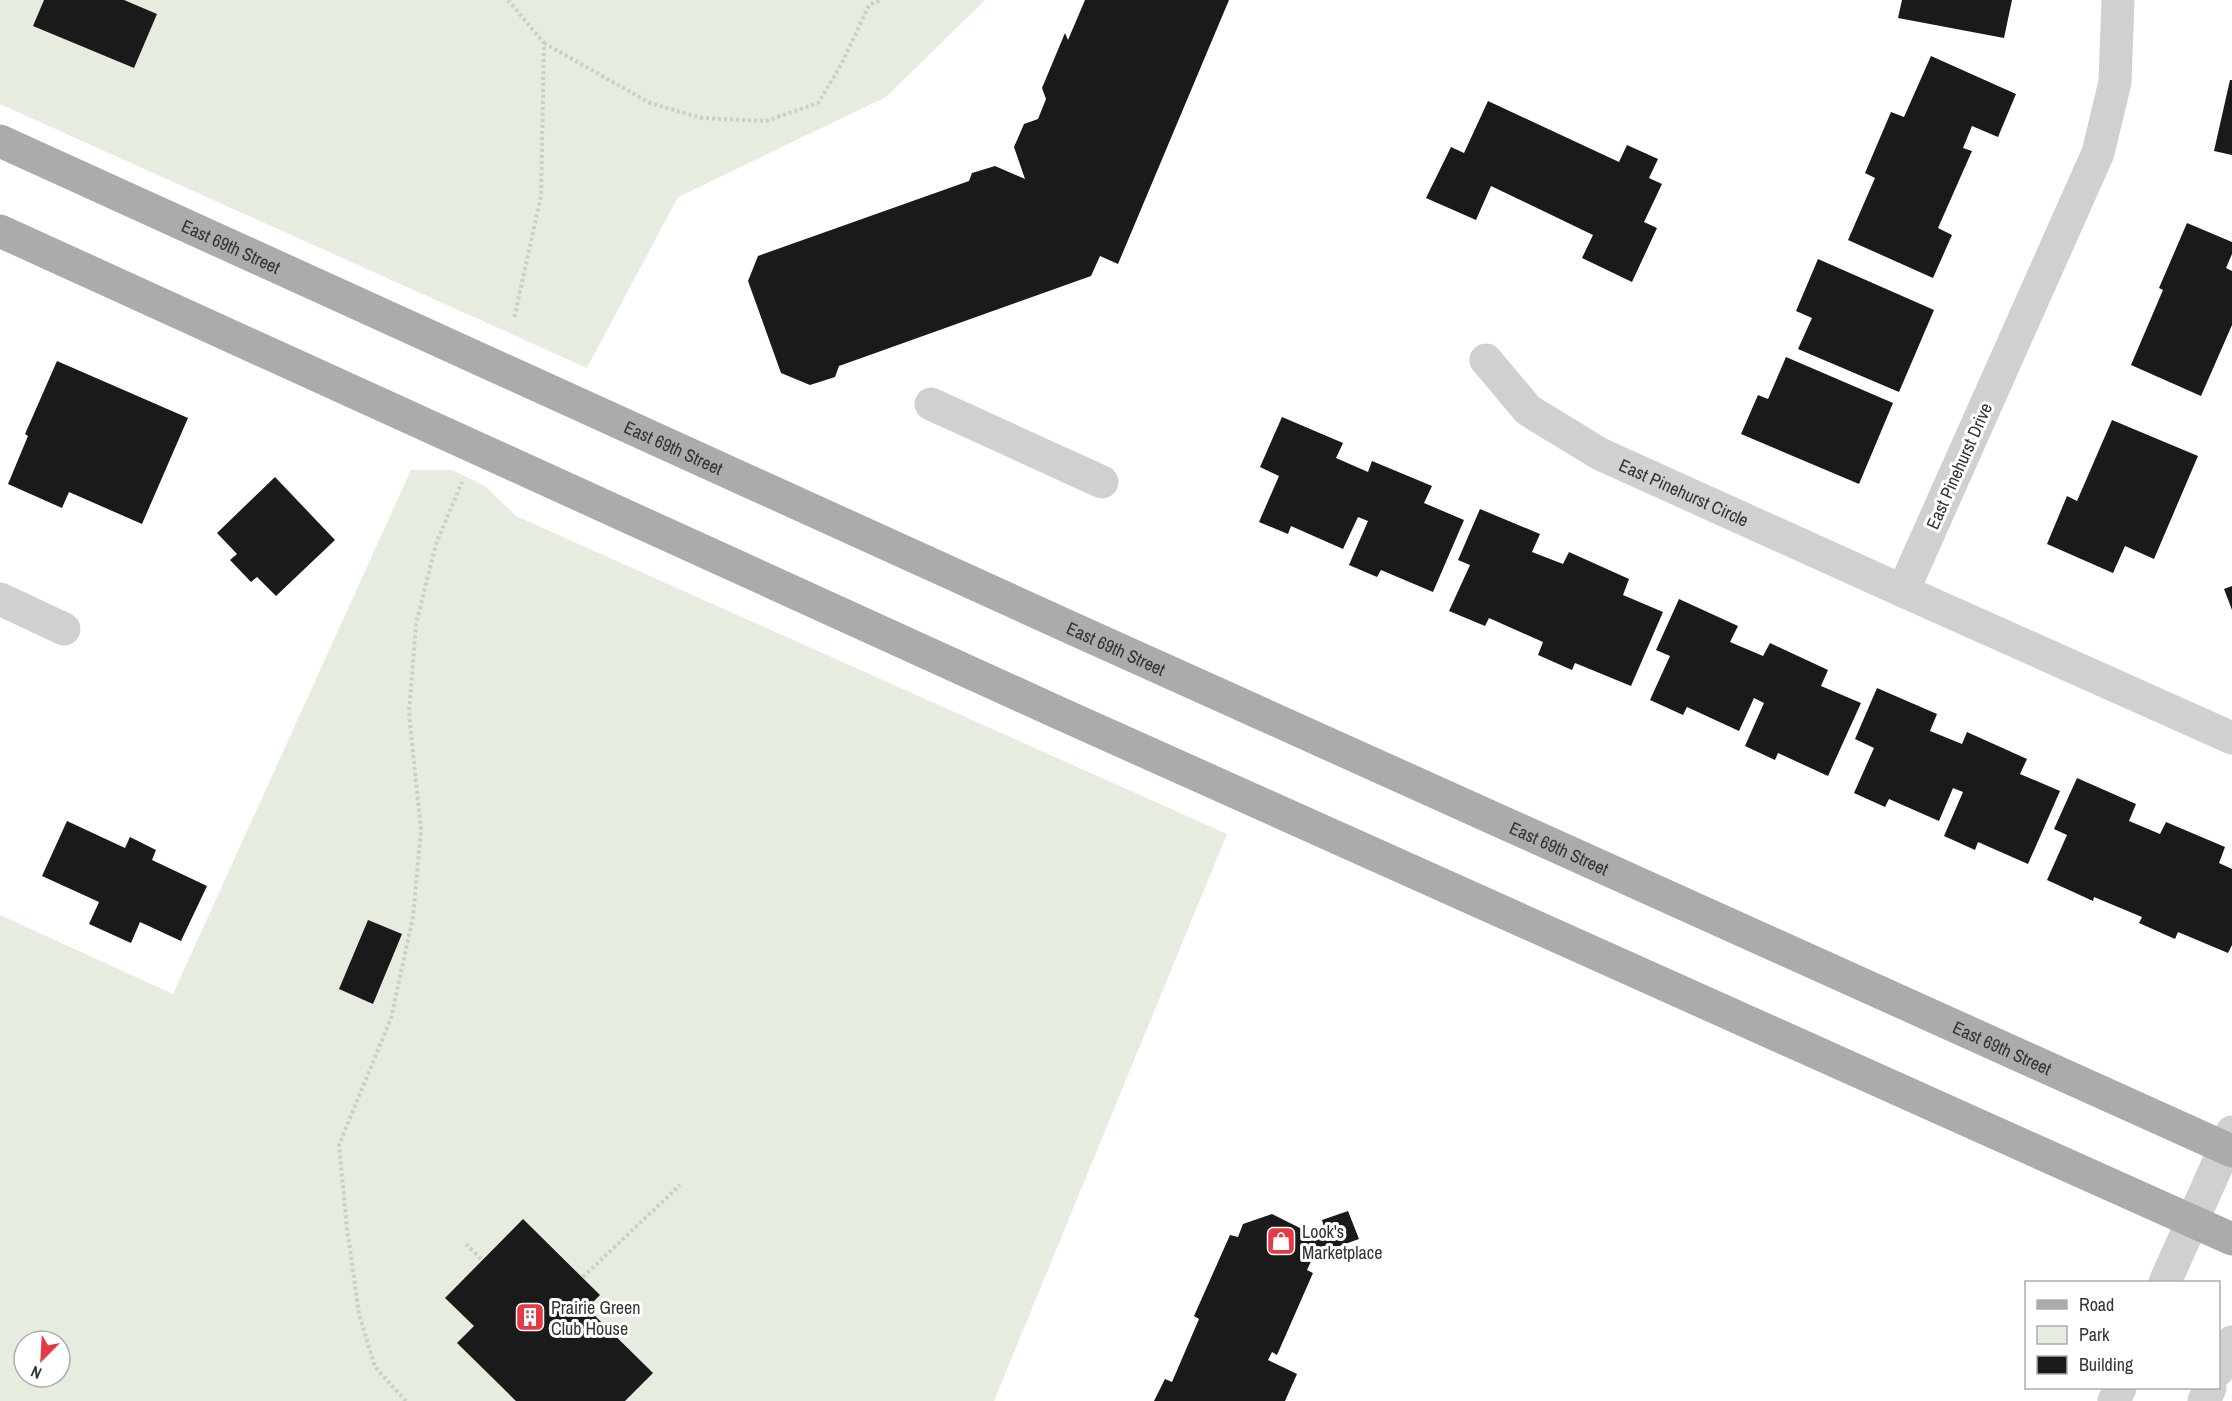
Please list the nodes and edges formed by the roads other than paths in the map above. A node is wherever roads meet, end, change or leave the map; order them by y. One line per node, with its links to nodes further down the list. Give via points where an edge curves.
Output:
1 (2118, 0): 7 (street, East Pinehurst Drive, via 2115,82 2098,153)
2 (0, 141): 11 (main road, East 69th Street, via 1078,632)
3 (0, 231): 12 (main road)
4 (1486, 360): 7 (street, East Pinehurst Circle, via 1528,410 1600,454)
5 (931, 404): 6 (street)
6 (1102, 482)
7 (1903, 591): 10 (street)
8 (0, 599): 9 (street)
9 (64, 629)
10 (2232, 738)
11 (2230, 1144): 12 (street)
12 (2192, 1221): 13 (main road); 14 (street)
13 (2232, 1239)
14 (2165, 1281)
15 (2232, 1342): 16 (street)
16 (2220, 1366)

